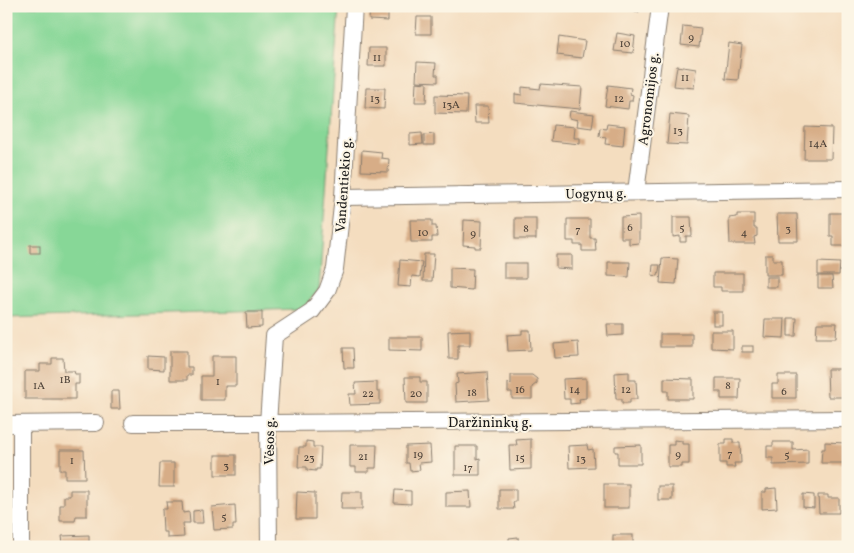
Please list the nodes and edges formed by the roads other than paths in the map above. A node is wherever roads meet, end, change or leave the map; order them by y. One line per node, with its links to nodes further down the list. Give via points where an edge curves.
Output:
1 (354, 6): 5 (street, Vandentiekio g.)
2 (660, 6): 4 (street, Agronomijos g.)
3 (848, 189): 4 (street, Uogynų g.)
4 (636, 192): 5 (street, Uogynų g.)
5 (343, 197): 6 (street, Vandentiekio g., via 335,269 327,291 312,311)
6 (274, 336): 11 (street, Vėsos g.)
7 (848, 419): 11 (street, Daržininkų g.)
8 (96, 423): 10 (street)
9 (133, 423): 11 (street, Daržininkų g.)
10 (14, 424): 12 (street)
11 (268, 424): 13 (street, Vėsos g.)
12 (21, 547)
13 (269, 547)

